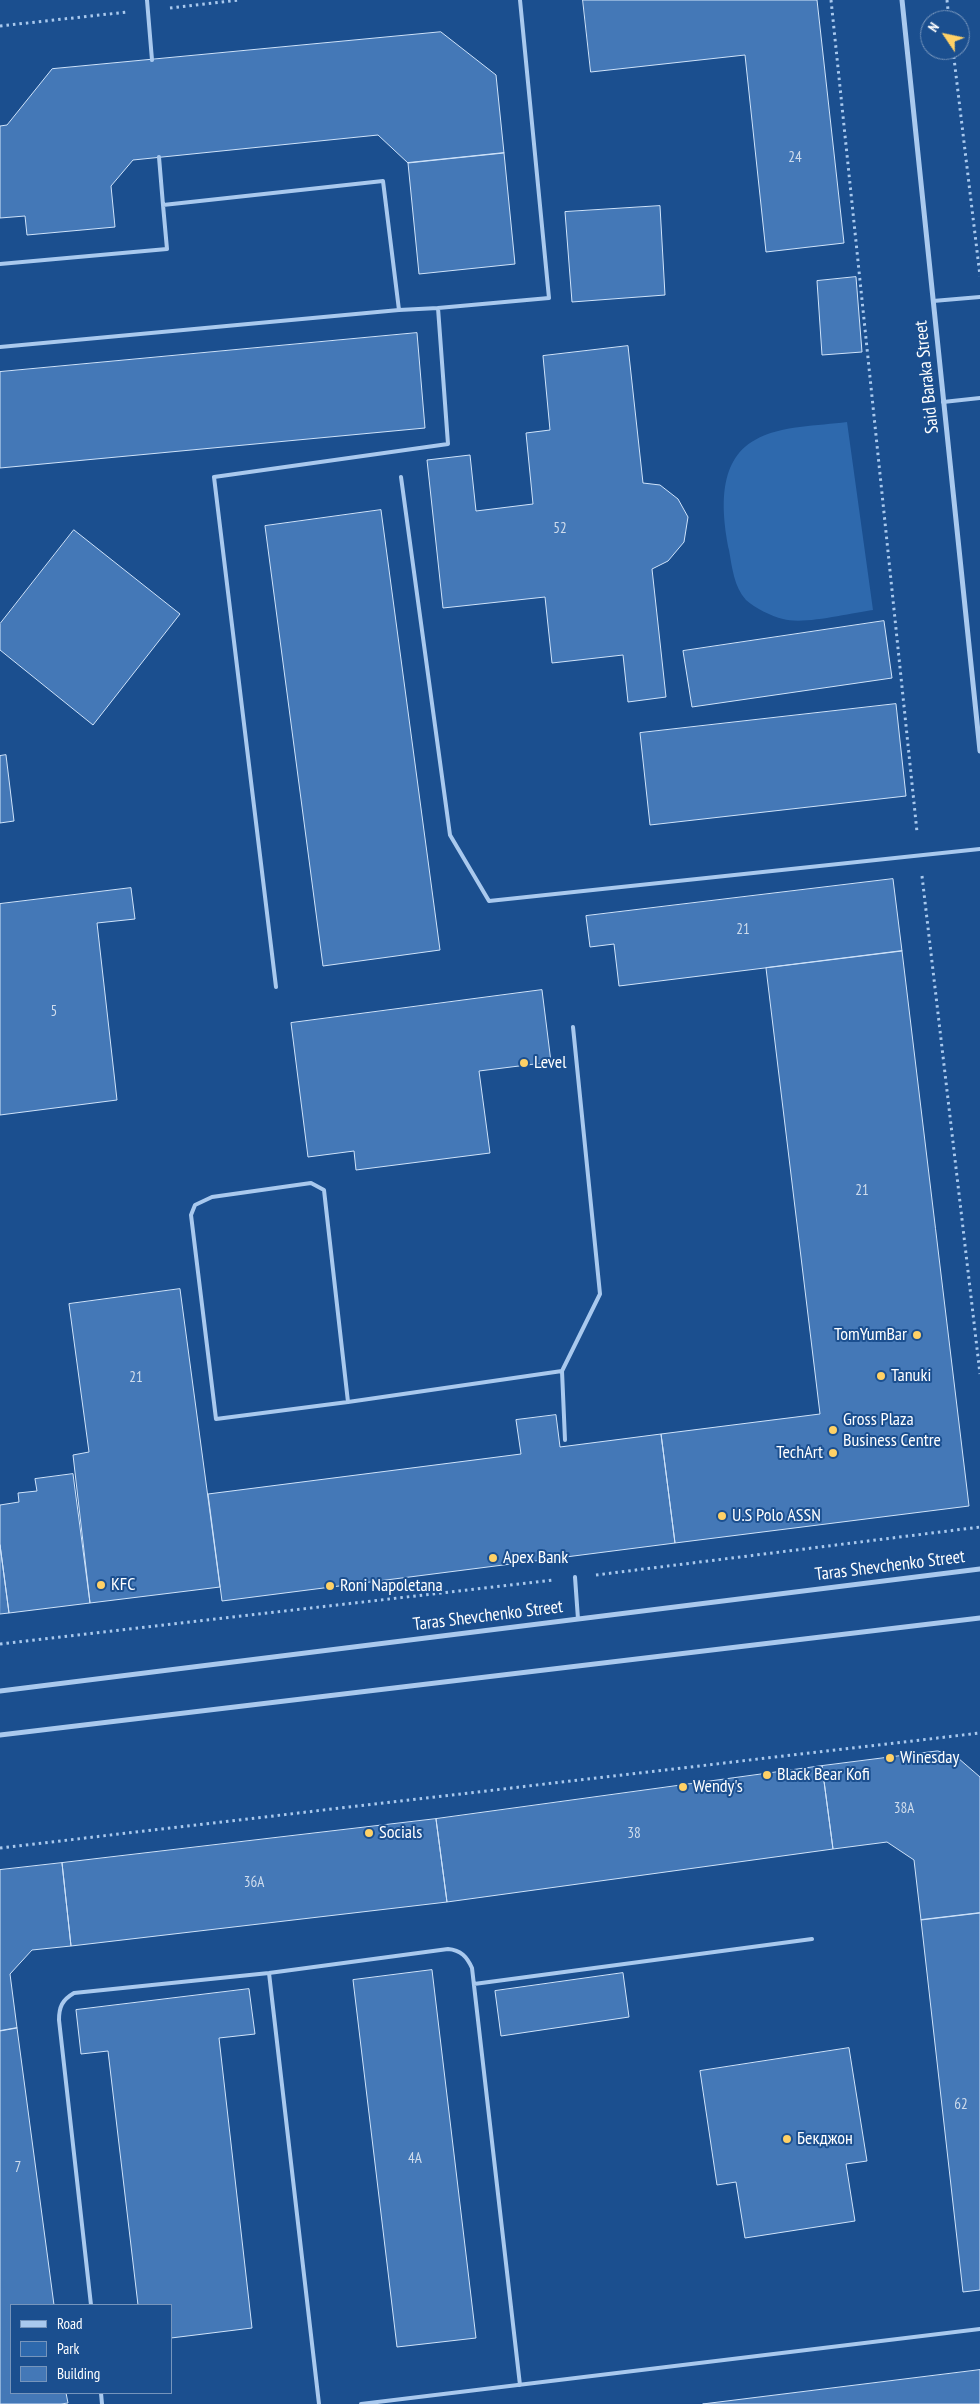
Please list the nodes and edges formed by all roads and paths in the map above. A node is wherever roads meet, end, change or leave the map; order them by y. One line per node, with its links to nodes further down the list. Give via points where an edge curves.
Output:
1 (147, 0): 6 (lane)
2 (239, 0): 6 (path)
3 (520, 0): 16 (lane, via 549,298)
4 (831, 0): 24 (path)
5 (902, 0): 15 (street, Said Baraka Street)
6 (148, 10): 7 (path); 8 (lane)
7 (0, 26)
8 (152, 60)
9 (954, 60): 13 (path)
10 (160, 157): 11 (lane)
11 (163, 205): 12 (lane, via 167,249); 17 (lane, via 383,181)
12 (0, 264)
13 (980, 279)
14 (980, 296): 15 (lane)
15 (933, 301): 20 (street, Said Baraka Street)
16 (438, 308): 17 (lane); 25 (lane, via 448,444 214,477)
17 (399, 310): 18 (lane)
18 (0, 347)
19 (980, 398): 20 (lane)
20 (943, 402): 22 (street, Said Baraka Street)
21 (401, 477): 24 (lane, via 450,835 490,901)
22 (980, 751)
23 (980, 850): 24 (lane)
24 (920, 857): 28 (path)
25 (276, 987)
26 (573, 1027): 27 (lane, via 600,1294)
27 (562, 1371): 29 (lane); 30 (lane)
28 (980, 1374)
29 (348, 1402): 29 (lane, via 324,1190 311,1183 212,1197 195,1205 191,1215 216,1419)
30 (565, 1440)
31 (980, 1527): 33 (path)
32 (980, 1569): 35 (street, Taras Shevchenko Street)
33 (575, 1577): 35 (lane); 36 (path)
34 (980, 1618): 39 (street)
35 (578, 1619): 37 (street, Taras Shevchenko Street)
36 (0, 1644)
37 (0, 1690)
38 (980, 1733): 40 (path)
39 (0, 1735)
40 (0, 1848)
41 (812, 1939): 43 (lane)
42 (269, 1973): 43 (lane, via 448,1949 456,1950 468,1960); 44 (lane, via 74,1993 62,2003 59,2020); 47 (lane)
43 (474, 1984): 46 (lane)
44 (91, 2304)
45 (980, 2329): 46 (lane)
46 (520, 2385): 48 (lane)
47 (319, 2404)
48 (361, 2404)

